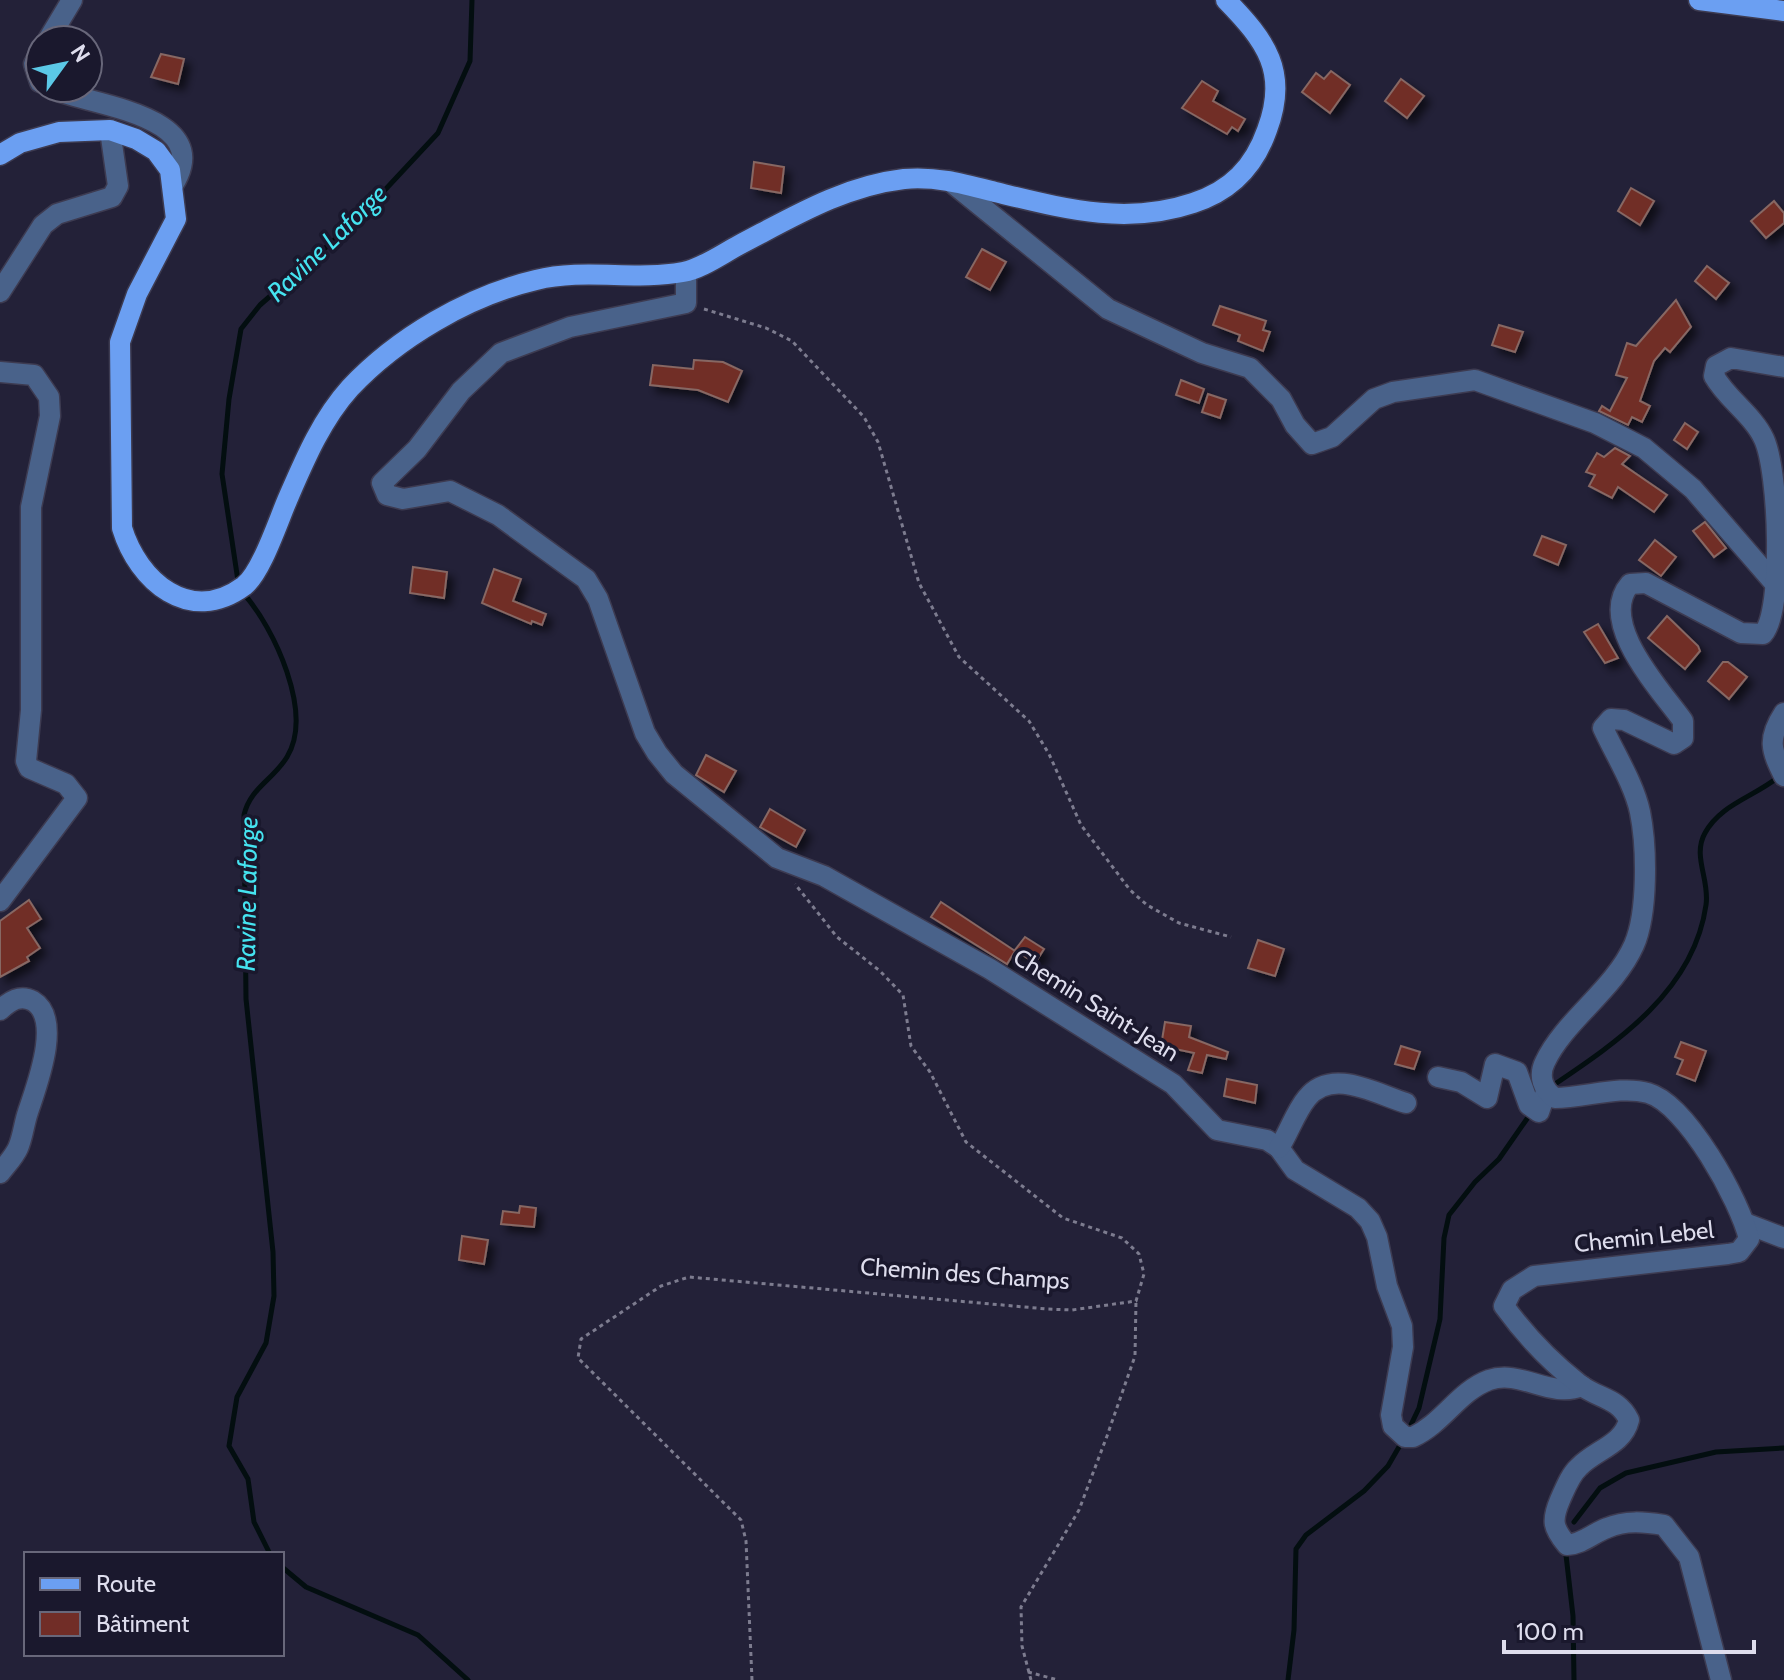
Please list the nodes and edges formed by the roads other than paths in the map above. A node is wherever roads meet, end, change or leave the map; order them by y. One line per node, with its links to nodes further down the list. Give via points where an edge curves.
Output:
1 (72, 0): 5 (street)
2 (1226, 0): 9 (main road, via 1260,35 1272,58 1275,92 1272,115 1251,166 1220,191 1186,206 1127,216 1074,211)
3 (1699, 0): 4 (main road)
4 (1784, 11)
5 (58, 24)
6 (104, 104): 10 (street, via 151,118 172,135 180,148 182,171)
7 (110, 130): 8 (main road, via 59,132); 10 (main road, via 156,151 170,170); 12 (street, via 118,186 112,197 57,214 43,225)
8 (0, 155)
9 (950, 181): 11 (main road, via 905,179 858,188); 15 (street, via 1108,309 1202,353 1250,368 1281,399 1312,444 1332,437 1374,399 1475,380 1595,423 1644,448 1693,489)
10 (173, 185): 11 (main road, via 176,219 137,294 120,342 122,528 130,553 148,577 163,591 187,601 225,596 248,584 309,449 349,390 399,344 479,300 535,280 584,273)
11 (686, 272): 23 (street, Chemin Saint-Jean, via 686,303 570,327 501,353 382,483 387,495 403,499 450,491 498,515 586,579 657,753 674,774 777,858 824,876 990,969 1173,1084 1217,1130 1267,1140)
12 (0, 292)
13 (1784, 367): 15 (street, via 1731,358 1721,360 1714,376 1760,431 1772,464)
14 (0, 372): 18 (street, via 34,375 49,397 50,416 31,507 26,761 29,768 66,784 77,798)
15 (1780, 593): 21 (street, via 1771,626 1753,636 1655,585 1630,584 1624,590 1620,611 1627,641 1685,729 1674,744 1624,720 1611,719 1603,728 1640,810 1642,909 1634,945 1544,1063)
16 (1784, 713): 17 (street, via 1775,726 1771,751)
17 (1784, 776)
18 (0, 901)
19 (0, 1010): 24 (street, via 11,1000 25,998 37,1003 46,1020 41,1073 18,1148)
20 (1438, 1077): 21 (street, via 1461,1082 1487,1098 1495,1064 1517,1072 1529,1105 1539,1112)
21 (1546, 1092): 25 (street, Chemin Lebel, via 1555,1098 1623,1091 1658,1097 1690,1128)
22 (1406, 1103): 23 (street, via 1336,1081 1321,1086 1307,1098)
23 (1279, 1148): 27 (street, Chemin Saint-Jean, via 1295,1170 1358,1208 1377,1237 1402,1326 1391,1415 1399,1432 1413,1437 1428,1430 1469,1391 1489,1380 1509,1377 1569,1392)
24 (0, 1173)
25 (1745, 1223): 26 (street); 27 (street, Chemin Lebel, via 1749,1239 1739,1252 1534,1276 1512,1290 1504,1306)
26 (1784, 1238)
27 (1582, 1386): 28 (street, Chemin Lebel, via 1622,1407 1629,1420 1617,1440 1572,1475 1552,1518 1556,1531 1567,1545 1608,1527 1638,1521 1664,1525 1689,1557)
28 (1721, 1680)

